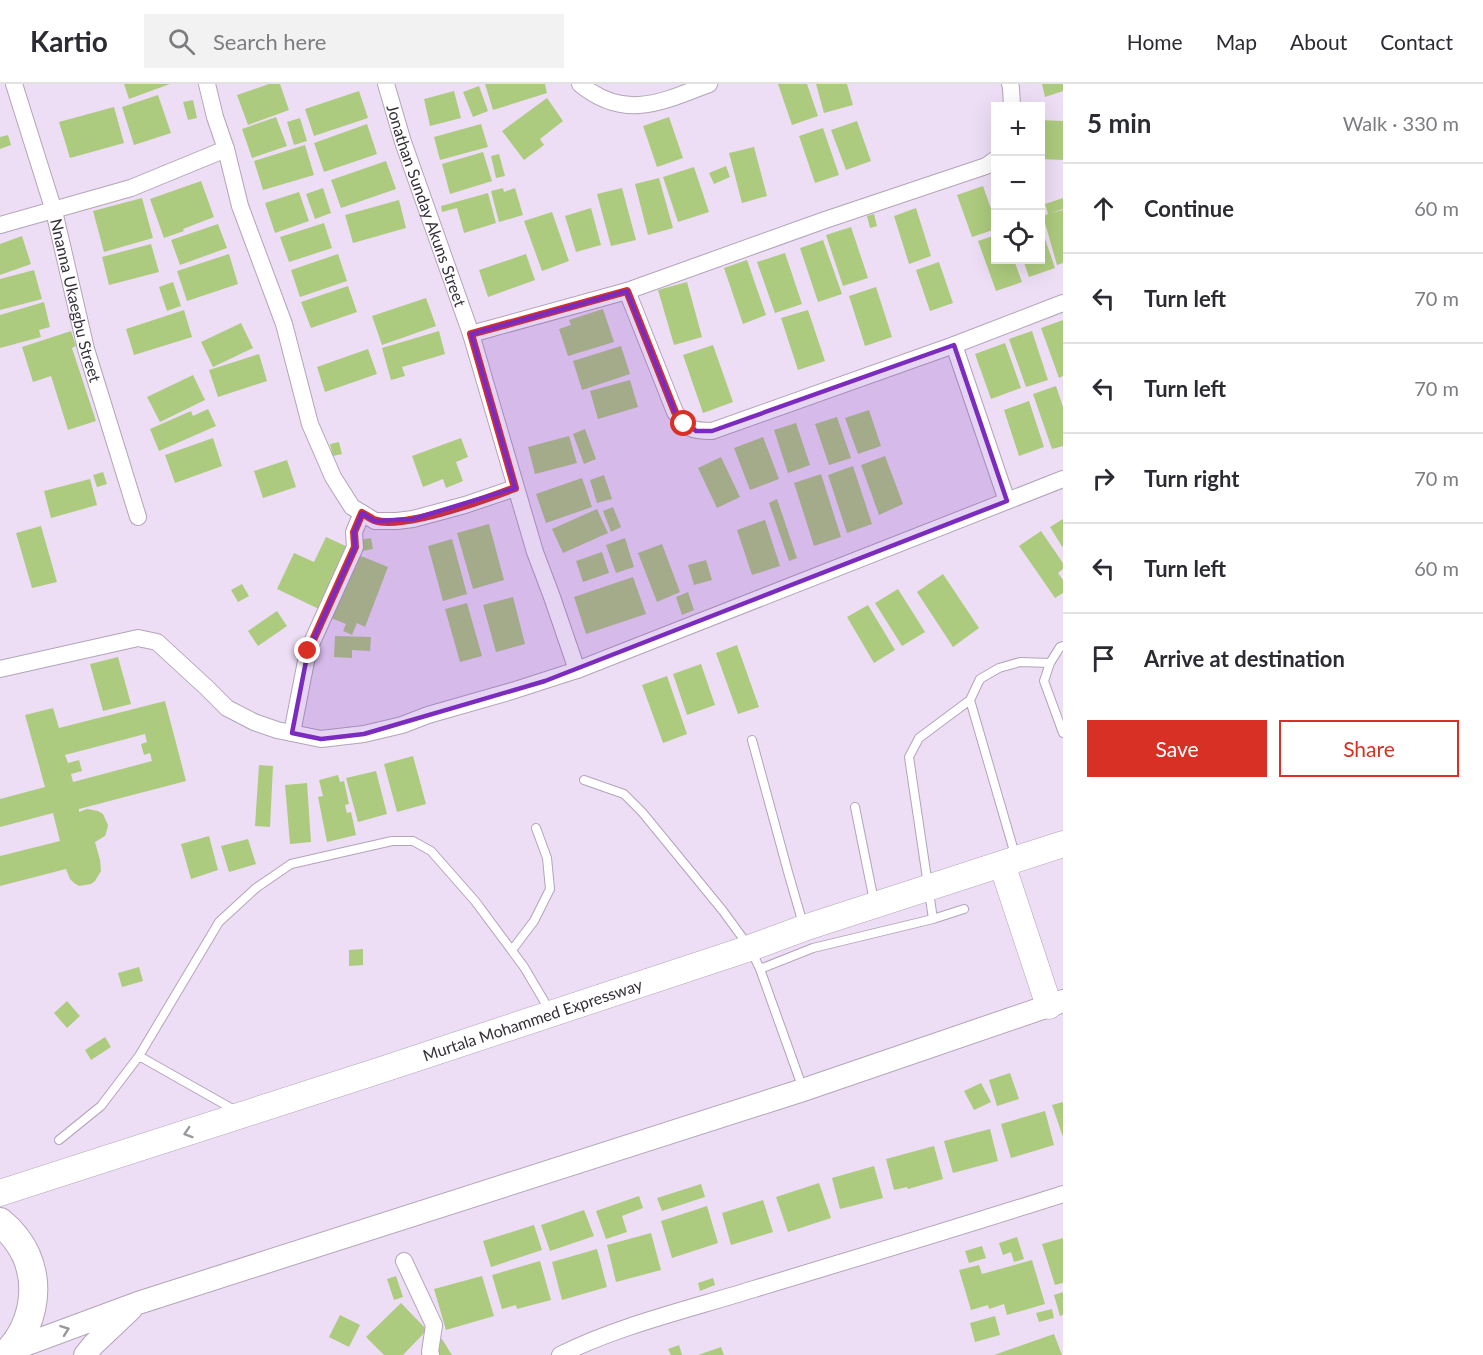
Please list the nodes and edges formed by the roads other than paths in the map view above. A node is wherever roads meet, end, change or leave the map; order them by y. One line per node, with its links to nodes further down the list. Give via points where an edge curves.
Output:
1 (14, 84): 10 (street, Nnanna Ukaegbu Street)
2 (207, 84): 8 (street)
3 (386, 84): 14 (street, Jonathan Sunday Akuns Street)
4 (580, 84): 5 (street, via 593,95 620,105 642,106)
5 (709, 84)
6 (1010, 84): 7 (street)
7 (1012, 102)
8 (226, 149): 10 (street, via 131,188); 19 (street, via 240,206 284,324 310,424 333,477 352,507)
9 (991, 162): 12 (street)
10 (54, 211): 11 (street); 20 (street, Nnanna Ukaegbu Street, via 86,350)
11 (0, 225)
12 (627, 291): 14 (street); 15 (street, via 675,412 696,431 712,431)
13 (1063, 303): 15 (street)
14 (471, 334): 17 (street, Jonathan Sunday Akuns Street)
15 (954, 345): 18 (street)
16 (1063, 479): 18 (street)
17 (515, 488): 19 (street, via 413,519 375,520); 24 (street, Jonathan Sunday Akuns Street)
18 (1007, 501): 24 (street)
19 (362, 513): 26 (street, via 354,532 355,547 308,651)
20 (138, 517)
21 (1063, 646): 22 (lane)
22 (1050, 663): 25 (lane, via 1020,662 999,668 980,679); 27 (lane, via 1044,681)
23 (0, 669): 26 (street, via 138,638 157,642 226,708 254,722)
24 (577, 669): 26 (street, via 364,734 321,739)
25 (970, 700): 33 (lane); 34 (lane, via 919,738 909,757)
26 (292, 733)
27 (1063, 733)
28 (752, 740): 38 (lane)
29 (584, 780): 40 (lane, via 624,794 642,812 723,911)
30 (855, 807): 35 (lane)
31 (536, 828): 39 (lane, via 547,858 550,890 534,921)
32 (1063, 844): 33 (main road, Murtala Mohammed Expressway)
33 (1009, 861): 34 (main road, Murtala Mohammed Expressway); 41 (main road)
34 (927, 888): 35 (main road, Murtala Mohammed Expressway); 37 (lane)
35 (875, 905): 38 (main road, Murtala Mohammed Expressway)
36 (964, 909): 37 (lane)
37 (933, 920): 40 (lane)
38 (804, 928): 40 (main road, Murtala Mohammed Expressway)
39 (512, 950): 42 (lane); 43 (lane, via 431,851 413,841 392,841 291,864 256,888 219,922)
40 (755, 959): 42 (main road, Murtala Mohammed Expressway); 44 (lane)
41 (1056, 1003): 44 (main road)
42 (551, 1014): 45 (main road, Murtala Mohammed Expressway)
43 (139, 1056): 45 (lane); 46 (lane, via 101,1106)
44 (803, 1090): 51 (main road)
45 (243, 1115): 47 (main road, Murtala Mohammed Expressway, one-way to 47)
46 (59, 1140)
47 (0, 1193)
48 (1063, 1194): 55 (street, via 631,1327)
49 (0, 1222): 52 (highway, via 23,1249 33,1283 28,1319)
50 (404, 1261): 54 (street, via 434,1325)
51 (138, 1303): 52 (main road, one-way to 51); 53 (main road)
52 (8, 1352)
53 (85, 1355)
54 (431, 1355)
55 (560, 1355)

